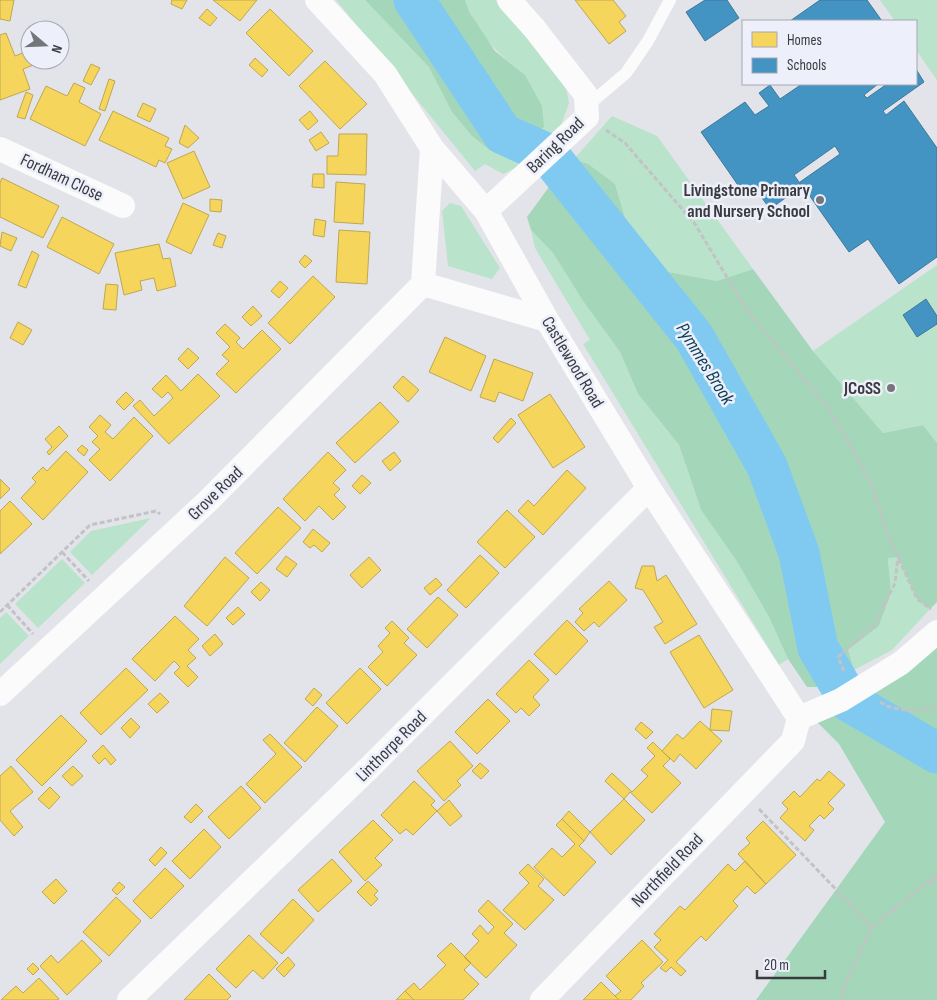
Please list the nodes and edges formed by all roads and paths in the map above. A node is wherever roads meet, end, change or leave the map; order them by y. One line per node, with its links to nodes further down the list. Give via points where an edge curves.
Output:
1 (317, 0): 5 (street, Castlewood Road, via 386,74)
2 (510, 0): 4 (street, Baring Road, via 586,95)
3 (670, 0): 4 (lane, via 626,73)
4 (587, 112): 8 (street, Baring Road, via 569,134); 17 (path, via 625,142 695,224 746,309 831,412 872,485 888,535 917,599)
5 (432, 148): 8 (street, Castlewood Road); 9 (street)
6 (0, 149): 7 (street, Fordham Close)
7 (123, 206)
8 (486, 212): 10 (street, Castlewood Road)
9 (423, 284): 10 (street); 12 (street, Grove Road)
10 (547, 320): 11 (street, Castlewood Road)
11 (649, 488): 21 (street, Castlewood Road); 27 (street, Linthorpe Road, via 369,768)
12 (178, 529): 13 (path, via 156,511 90,525); 14 (street, Grove Road)
13 (62, 552): 14 (path); 15 (path)
14 (105, 598): 19 (street, Grove Road)
15 (7, 605): 16 (path); 19 (path)
16 (0, 612)
17 (937, 614)
18 (937, 632): 21 (street, via 901,663 847,696)
19 (48, 651): 20 (street, Grove Road)
20 (0, 694)
21 (799, 718): 22 (street, Northfield Road, via 793,741)
22 (743, 792): 26 (path); 28 (street, Northfield Road)
23 (937, 875): 25 (path)
24 (937, 880): 25 (path)
25 (929, 882): 26 (path)
26 (872, 927): 29 (path, via 844,986)
27 (129, 1000)
28 (542, 1000)
29 (841, 1000)

